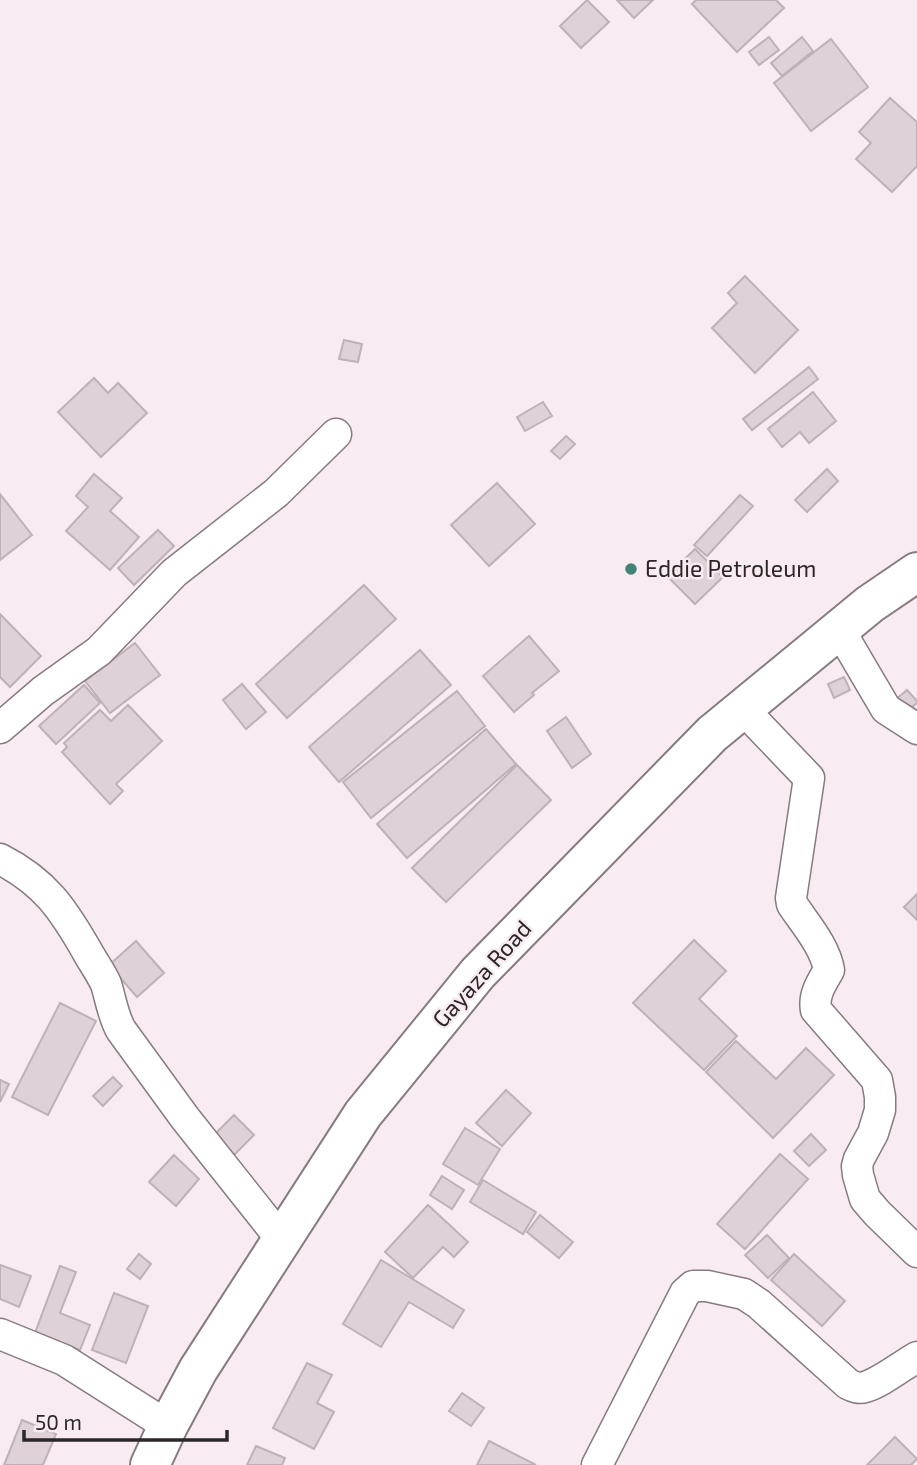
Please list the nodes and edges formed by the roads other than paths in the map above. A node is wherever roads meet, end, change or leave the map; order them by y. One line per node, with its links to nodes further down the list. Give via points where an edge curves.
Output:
1 (336, 434): 5 (street, via 276,493 174,573 99,650)
2 (917, 572): 3 (main road, Gayaza Road)
3 (839, 629): 4 (main road, Gayaza Road); 6 (street, via 886,709)
4 (743, 709): 8 (main road, Gayaza Road, via 712,734 478,973 363,1114); 9 (street, via 809,778 791,901 828,964 816,1010 877,1080 880,1110 857,1166 865,1199)
5 (0, 728)
6 (917, 729)
7 (0, 859): 8 (street, via 36,881 66,915 105,983 121,1030)
8 (281, 1239): 12 (main road, Gayaza Road)
9 (917, 1252)
10 (0, 1334): 12 (street, via 64,1360)
11 (917, 1357): 14 (street, via 875,1383 856,1387 751,1298 726,1289 693,1286 685,1293)
12 (168, 1426): 13 (main road, Gayaza Road)
13 (150, 1465)
14 (597, 1465)

